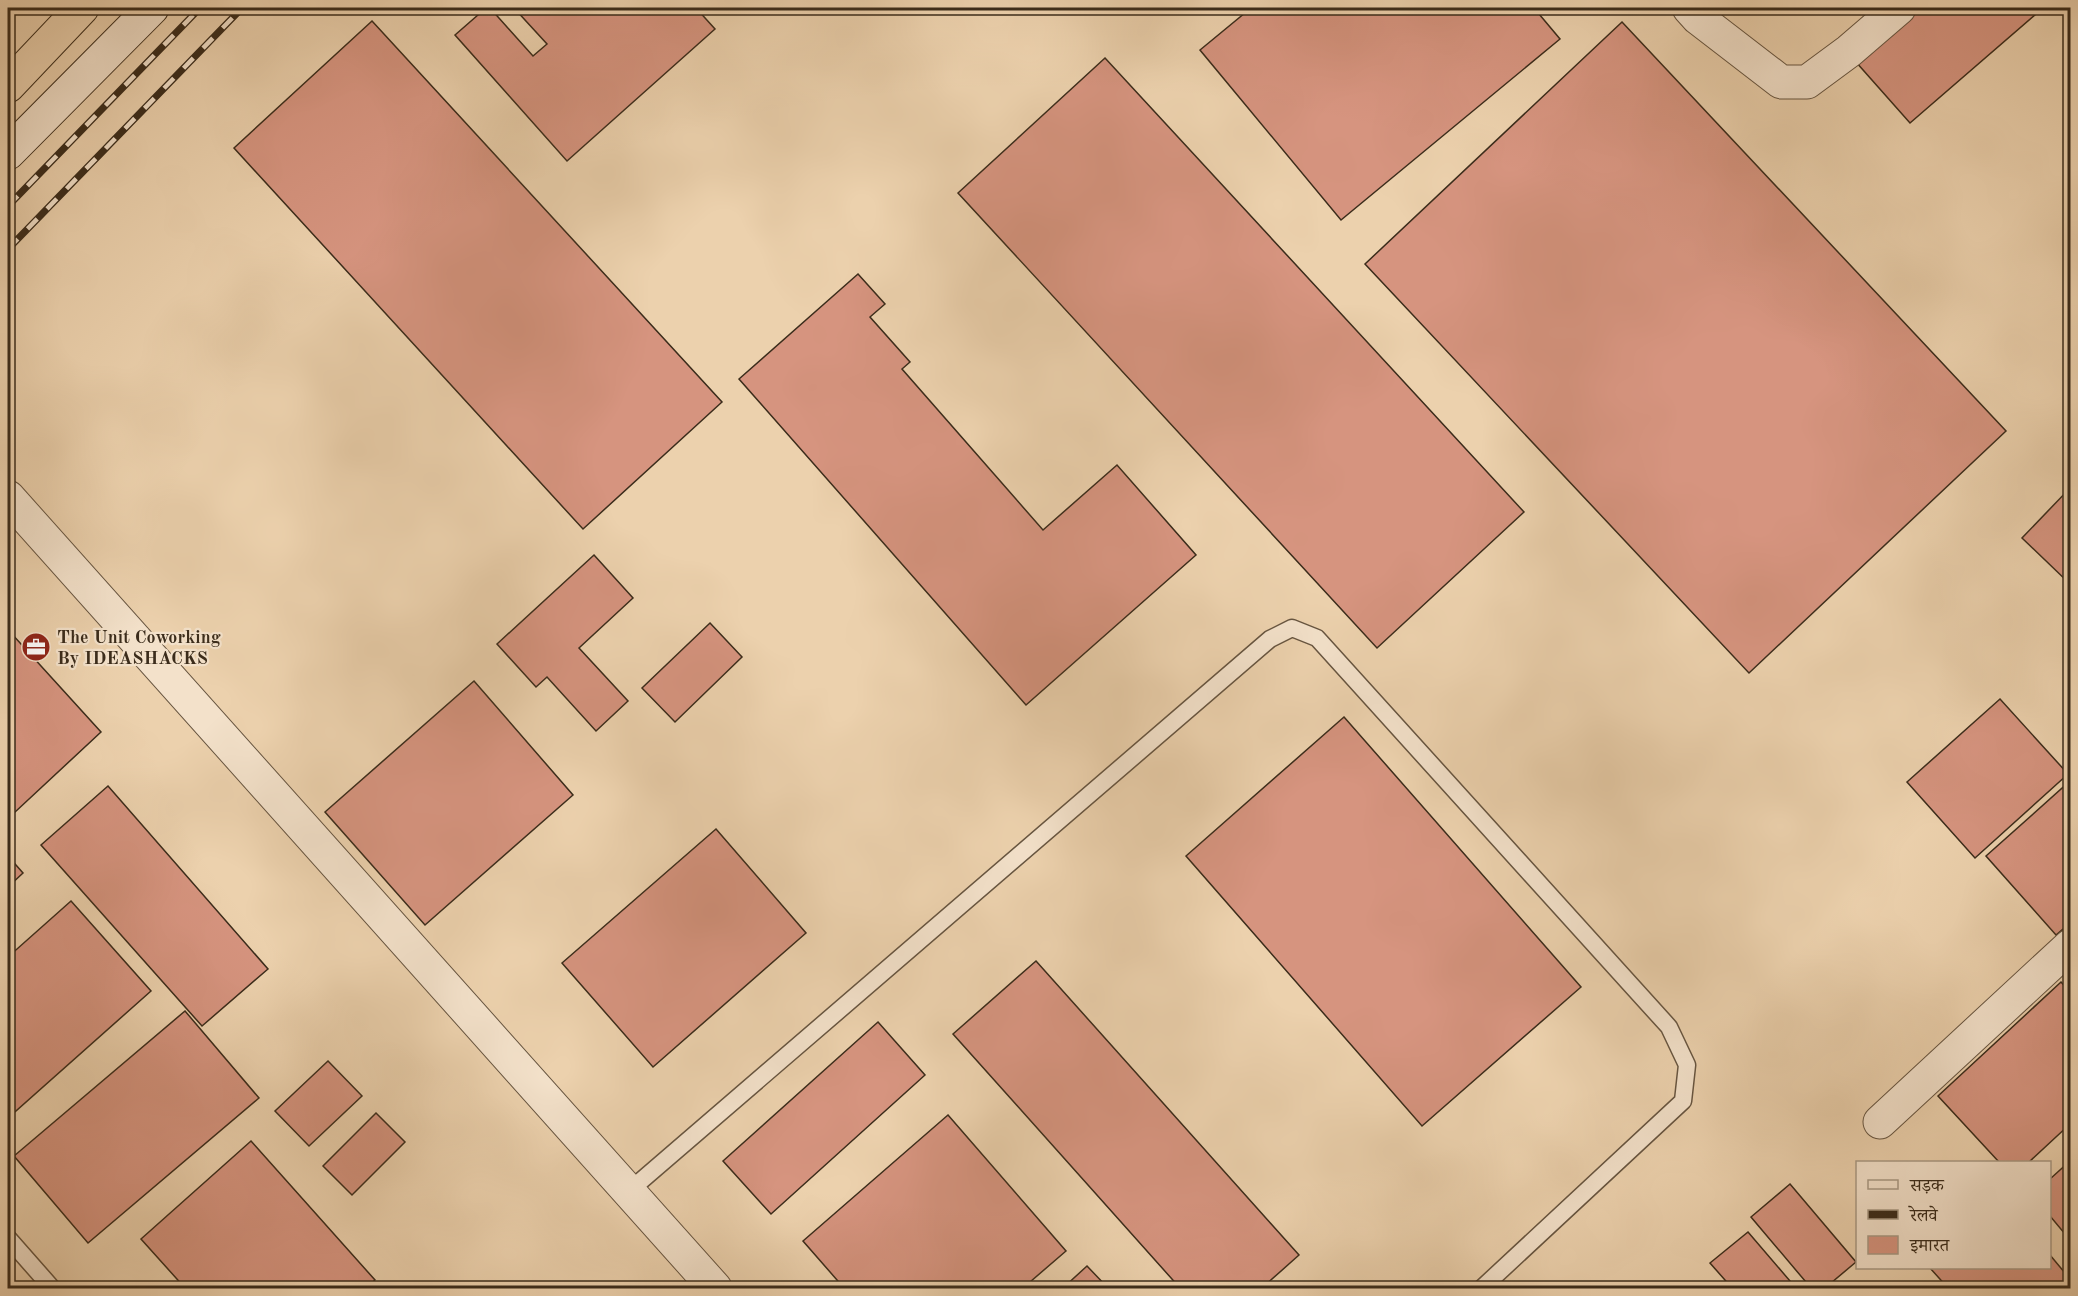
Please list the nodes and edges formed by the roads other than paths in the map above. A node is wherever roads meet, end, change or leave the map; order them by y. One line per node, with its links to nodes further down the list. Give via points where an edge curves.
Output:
1 (82, 8): 5 (highway)
2 (152, 8): 6 (street)
3 (1689, 8): 4 (street, via 1780,82 1807,82)
4 (1899, 8)
5 (8, 86)
6 (8, 153)
7 (8, 498): 10 (street)
8 (2070, 946): 9 (street)
9 (1880, 1122)
10 (628, 1192): 13 (street); 14 (lane, via 1270,639 1292,628 1317,638 1669,1028 1687,1065 1683,1101)
11 (8, 1238): 12 (lane)
12 (52, 1288)
13 (715, 1288)
14 (1482, 1288)

